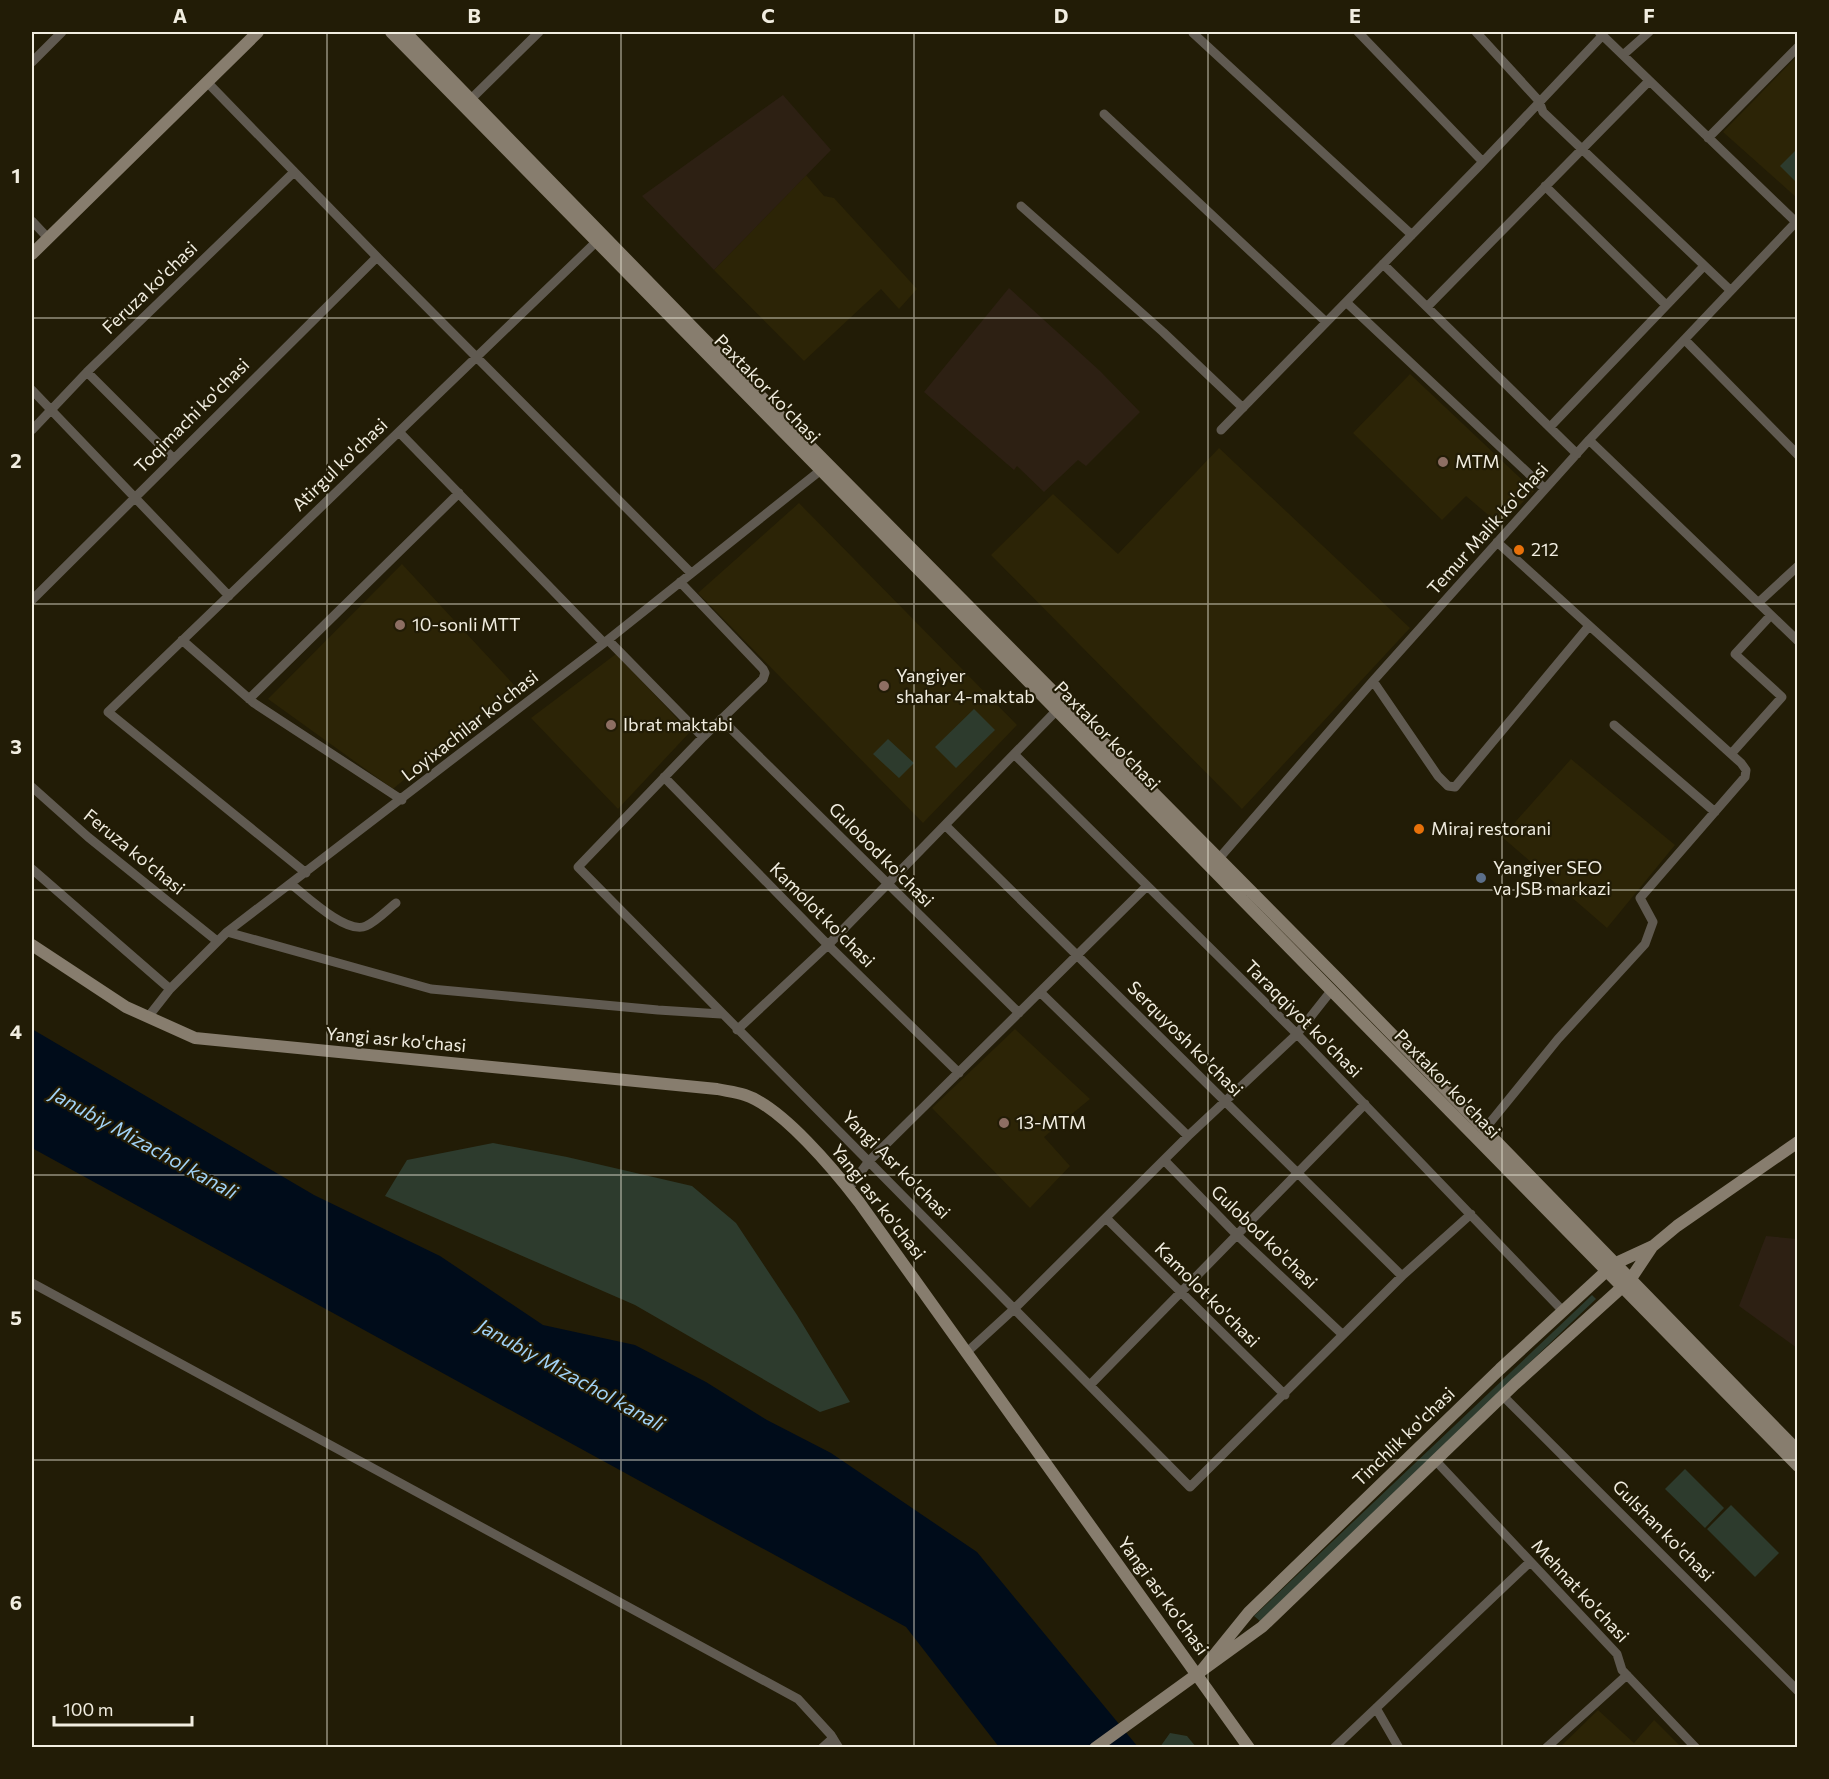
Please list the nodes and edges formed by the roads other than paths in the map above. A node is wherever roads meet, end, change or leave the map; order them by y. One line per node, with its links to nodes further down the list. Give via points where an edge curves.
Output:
1 (62, 32): 13 (street)
2 (258, 32): 15 (main road)
3 (391, 32): 29 (main road, Paxtakor ko'chasi)
4 (405, 32): 16 (main road, Paxtakor ko'chasi)
5 (539, 32): 16 (street)
6 (1358, 32): 21 (street)
7 (1476, 32): 17 (street)
8 (1649, 32): 12 (street)
9 (1193, 33): 27 (street)
10 (1600, 34): 12 (street); 17 (street)
11 (1797, 47): 19 (street)
12 (1623, 55): 14 (street)
13 (32, 62)
14 (1649, 81): 19 (street); 20 (street)
15 (207, 82): 22 (street); 28 (main road)
16 (470, 100): 82 (main road, Paxtakor ko'chasi)
17 (1539, 101): 20 (street, via 1543,112); 21 (street)
18 (1104, 114): 38 (street)
19 (1708, 138): 26 (street)
20 (1581, 148): 23 (street); 33 (street)
21 (1483, 162): 27 (street)
22 (294, 172): 31 (street); 41 (street, Feruza ko'chasi)
23 (1545, 186): 36 (street); 37 (street)
24 (1021, 206): 43 (street)
25 (32, 221): 28 (street)
26 (1797, 222): 34 (street, Temur Malik ko'chasi)
27 (1412, 234): 32 (street)
28 (48, 238): 30 (main road)
29 (596, 242): 40 (street, Atirgul ko'chasi); 53 (main road, Paxtakor ko'chasi)
30 (32, 254)
31 (377, 258): 40 (street); 52 (street, Toqimachi ko'chasi)
32 (1383, 264): 35 (street); 37 (street)
33 (1704, 266): 34 (street); 36 (street)
34 (1730, 290): 39 (street, Temur Malik ko'chasi)
35 (1346, 302): 38 (street); 54 (street)
36 (1666, 305): 45 (street)
37 (1427, 307): 45 (street)
38 (1326, 322): 43 (street)
39 (1685, 340): 49 (street, Temur Malik ko'chasi); 51 (street)
40 (476, 357): 48 (street, Atirgul ko'chasi); 59 (street)
41 (87, 372): 44 (street, Feruza ko'chasi); 52 (street)
42 (32, 390): 44 (street)
43 (1243, 408): 47 (street)
44 (50, 409): 46 (street, Feruza ko'chasi); 56 (street)
45 (1550, 427): 50 (street)
46 (32, 430)
47 (1221, 430)
48 (399, 432): 55 (street); 61 (street, Atirgul ko'chasi)
49 (1589, 440): 50 (street, Temur Malik ko'chasi); 63 (street)
50 (1577, 453): 54 (street, Temur Malik ko'chasi)
51 (1797, 455)
52 (173, 458): 56 (street, Toqimachi ko'chasi)
53 (821, 470): 59 (street, Loyixachilar ko'chasi); 71 (main road, Paxtakor ko'chasi)
54 (1545, 489): 57 (street, Temur Malik ko'chasi)
55 (459, 493): 67 (street); 70 (street)
56 (134, 496): 61 (street); 62 (street, Toqimachi ko'chasi)
57 (1497, 542): 65 (street); 69 (street, Temur Malik ko'chasi)
58 (1797, 566): 63 (street)
59 (691, 573): 60 (street, Loyixachilar ko'chasi)
60 (680, 582): 67 (street, Loyixachilar ko'chasi); 72 (street, via 765,673)
61 (229, 596): 66 (street, Atirgul ko'chasi)
62 (32, 600)
63 (1758, 603): 64 (street)
64 (1771, 615): 68 (street); 76 (street, via 1735,654 1782,697)
65 (1589, 626): 69 (street, via 1455,786 1448,786 1438,776); 76 (street)
66 (182, 640): 70 (street); 84 (street, Atirgul ko'chasi, via 108,712)
67 (606, 641): 74 (street); 79 (street, Loyixachilar ko'chasi)
68 (1797, 641)
69 (1373, 681): 82 (street, Temur Malik ko'chasi)
70 (249, 699): 79 (street)
71 (1057, 710): 75 (street); 82 (main road, Paxtakor ko'chasi)
72 (721, 719): 74 (street); 86 (street, Gulobod ko'chasi)
73 (1614, 725): 80 (street)
74 (704, 737): 77 (street)
75 (1014, 754): 81 (street); 87 (street, Taraqqiyot ko'chasi)
76 (1731, 754): 80 (street, via 1746,770 1745,777)
77 (664, 777): 92 (street, Kamolot ko'chasi); 98 (street, Yangi Asr ko'chasi, via 578,867)
78 (32, 787): 90 (street, Feruza ko'chasi)
79 (402, 800): 84 (street, Loyixachilar ko'chasi)
80 (1715, 812): 105 (street, via 1640,898 1653,922 1645,944 1558,1039)
81 (945, 825): 86 (street); 93 (street, Serquyosh ko'chasi)
82 (1215, 863): 95 (main road, Paxtakor ko'chasi); 105 (main road, Paxtakor ko'chasi)
83 (32, 872): 94 (street)
84 (306, 873): 85 (street, Loyixachilar ko'chasi)
85 (291, 884): 88 (street, via 341,922 358,928); 89 (street, Loyixachilar ko'chasi)
86 (887, 884): 92 (street); 97 (street, Gulobod ko'chasi)
87 (1146, 887): 93 (street); 101 (street, Taraqqiyot ko'chasi)
88 (396, 903)
89 (227, 932): 90 (street, Loyixachilar ko'chasi); 98 (street, via 431,989)
90 (217, 941): 94 (street, Loyixachilar ko'chasi)
91 (32, 945): 99 (main road, Yangi asr ko'chasi, via 126,1007)
92 (828, 945): 100 (street); 102 (street, Kamolot ko'chasi)
93 (1076, 955): 96 (street); 103 (street, Serquyosh ko'chasi)
94 (170, 989): 99 (street, Loyixachilar ko'chasi)
95 (1331, 991): 101 (street); 116 (main road, Paxtakor ko'chasi)
96 (1040, 992): 97 (street); 106 (street)
97 (1019, 1013): 102 (street)
98 (722, 1014): 100 (street, Yangi Asr ko'chasi)
99 (148, 1017): 111 (main road, Yangi asr ko'chasi, via 195,1038 717,1089 745,1095 766,1106 810,1144)
100 (737, 1030): 109 (street, Yangi Asr ko'chasi)
101 (1297, 1034): 103 (street); 104 (street, Taraqqiyot ko'chasi)
102 (959, 1073): 109 (street)
103 (1224, 1101): 106 (street); 110 (street, Serquyosh ko'chasi)
104 (1365, 1104): 110 (street); 112 (street, Taraqqiyot ko'chasi)
105 (1484, 1130): 116 (main road, Paxtakor ko'chasi)
106 (1188, 1136): 108 (street)
107 (1797, 1142): 115 (main road, Tinchlik ko'chasi)
108 (1164, 1160): 113 (street); 114 (street, Gulobod ko'chasi)
109 (869, 1161): 111 (street); 121 (street, Yangi Asr ko'chasi)
110 (1297, 1173): 114 (street); 117 (street, Serquyosh ko'chasi)
111 (849, 1188): 124 (main road, Yangi asr ko'chasi)
112 (1471, 1214): 117 (street); 122 (street, Taraqqiyot ko'chasi)
113 (1106, 1218): 120 (street, Kamolot ko'chasi); 121 (street)
114 (1237, 1235): 120 (street); 123 (street, Gulobod ko'chasi)
115 (1653, 1245): 116 (main road, Tinchlik ko'chasi); 119 (main road, Tinchlik ko'chasi)
116 (1610, 1267): 119 (main road, Paxtakor ko'chasi); 122 (main road, Tinchlik ko'chasi)
117 (1402, 1276): 123 (street)
118 (32, 1283): 136 (street, via 798,1699)
119 (1626, 1283): 127 (main road, Tinchlik ko'chasi); 128 (main road, Paxtakor ko'chasi); 130 (main road, Paxtakor ko'chasi)
120 (1181, 1293): 125 (street); 126 (street, Kamolot ko'chasi)
121 (1014, 1309): 124 (street); 125 (street, Yangi Asr ko'chasi)
122 (1563, 1311): 132 (main road, Tinchlik ko'chasi, via 1249,1612)
123 (1343, 1335): 126 (street)
124 (967, 1352): 132 (main road, Yangi asr ko'chasi)
125 (1090, 1385): 126 (street, Yangi Asr ko'chasi, via 1190,1487)
126 (1285, 1395)
127 (1503, 1396): 129 (main road, Tinchlik ko'chasi); 134 (street, Gulshan ko'chasi)
128 (1797, 1451)
129 (1436, 1460): 131 (street, Mehnat ko'chasi); 132 (main road, Tinchlik ko'chasi, via 1262,1627)
130 (1797, 1466)
131 (1530, 1562): 133 (street, Mehnat ko'chasi, via 1617,1654); 135 (street)
132 (1197, 1675): 139 (main road, Tinchlik ko'chasi); 140 (main road, Yangi asr ko'chasi)
133 (1627, 1675): 143 (street); 144 (street, Mehnat ko'chasi)
134 (1797, 1691)
135 (1376, 1708): 141 (street); 142 (street)
136 (833, 1738): 137 (street); 138 (street)
137 (822, 1748)
138 (839, 1748)
139 (1095, 1748)
140 (1249, 1748)
141 (1334, 1748)
142 (1399, 1748)
143 (1546, 1748)
144 (1696, 1748)

